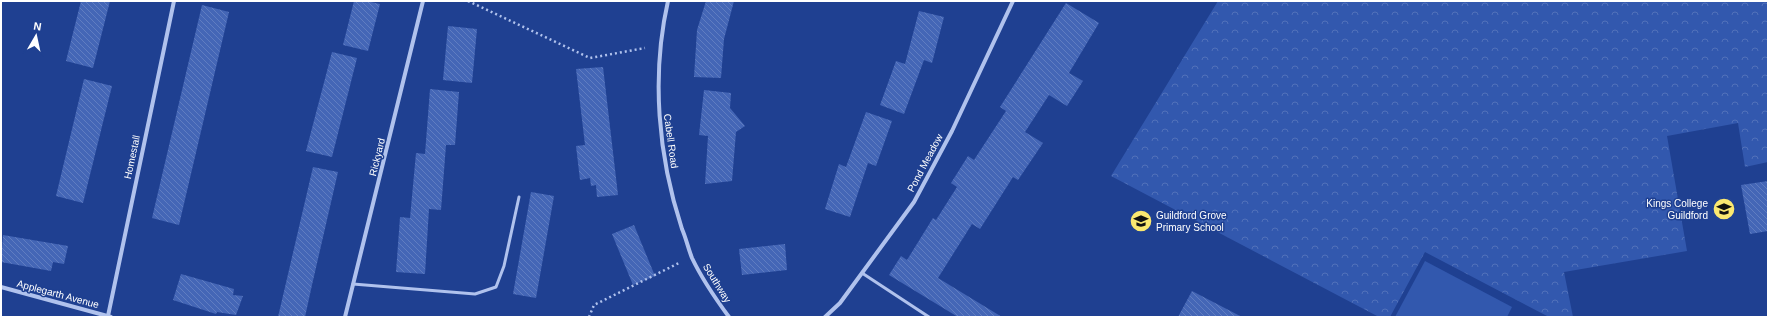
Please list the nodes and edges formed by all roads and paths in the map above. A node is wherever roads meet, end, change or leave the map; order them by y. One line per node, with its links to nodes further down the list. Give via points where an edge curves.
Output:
1 (174, 1): 12 (street, Homestall)
2 (423, 1): 10 (street, Rickyard)
3 (468, 1): 6 (path, via 590,58)
4 (668, 1): 6 (street, Cabell Road)
5 (1013, 1): 9 (street, Pond Meadow, via 952,131 914,202)
6 (660, 45): 8 (street, Cabell Road, via 659,121 671,196)
7 (518, 197): 10 (lane, via 504,266 496,287 475,294)
8 (692, 257): 14 (path, via 594,305); 15 (street, Southway, via 711,292)
9 (862, 273): 16 (street, Pond Meadow, via 840,303); 17 (lane)
10 (353, 284): 13 (street, Rickyard)
11 (1, 287): 12 (street, Applegarth Avenue)
12 (109, 317)
13 (345, 317)
14 (590, 317)
15 (729, 317)
16 (825, 317)
17 (929, 317)

